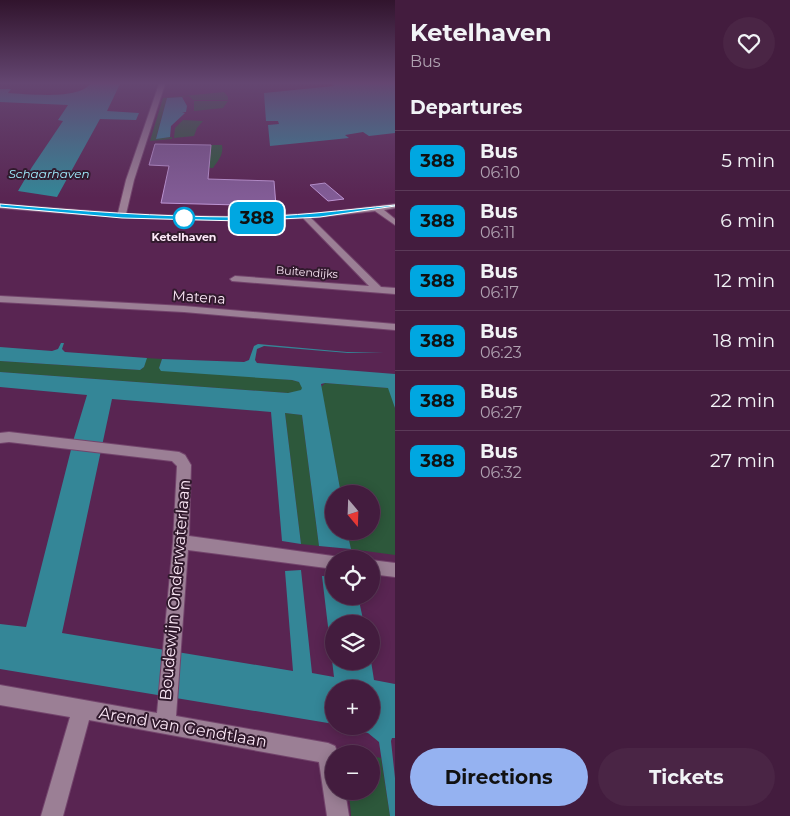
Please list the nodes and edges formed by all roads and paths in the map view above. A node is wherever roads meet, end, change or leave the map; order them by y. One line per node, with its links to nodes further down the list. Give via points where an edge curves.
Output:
1 (149, 122): 5 (street)
2 (395, 206): 4 (street)
3 (0, 208): 5 (street)
4 (378, 209): 6 (street); 7 (street)
5 (123, 212): 6 (street, via 241,219)
6 (305, 216): 9 (street, Buitendijks)
7 (395, 223)
8 (235, 279): 9 (street, Buitendijks)
9 (378, 290): 10 (street, Buitendijks)
10 (395, 291)
11 (0, 299): 12 (street, Matena, via 184,309)
12 (395, 327)
13 (0, 438): 14 (street, Boudewijn Onderwaterlaan, via 180,459 185,471)
14 (180, 542): 15 (street); 20 (street, Boudewijn Onderwaterlaan)
15 (325, 561)
16 (380, 568): 17 (street)
17 (395, 570)
18 (0, 696): 19 (street, Arend van Gendtlaan)
19 (82, 709): 20 (street, Arend van Gendtlaan); 23 (street)
20 (166, 724): 21 (street, Arend van Gendtlaan)
21 (325, 752)
22 (335, 800): 24 (street, Arend van Gendtlaan)
23 (52, 816)
24 (338, 816)

